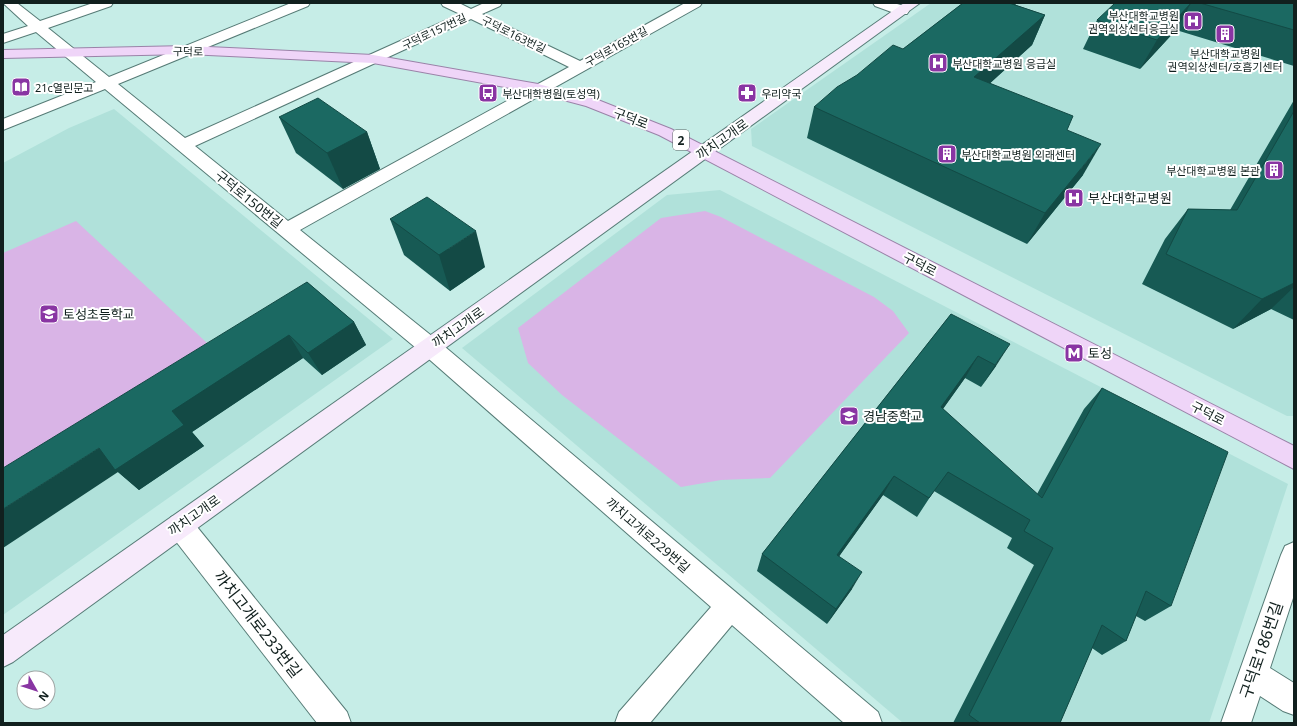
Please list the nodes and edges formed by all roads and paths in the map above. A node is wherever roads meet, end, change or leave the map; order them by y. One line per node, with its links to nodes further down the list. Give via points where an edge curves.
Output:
1 (9, 3): 10 (street, 구덕로150번길)
2 (106, 3): 10 (street)
3 (303, 3): 12 (street)
4 (448, 3): 9 (street, 구덕로163번길)
5 (495, 3): 9 (street, 구덕로157번길)
6 (695, 3): 16 (street, 구덕로165번길)
7 (880, 3): 8 (street)
8 (908, 7): 21 (main road, 까치고개로)
9 (471, 14): 15 (street, 구덕로157번길); 16 (street, 구덕로163번길)
10 (38, 27): 11 (street); 13 (street, 구덕로150번길)
11 (3, 39)
12 (187, 50): 13 (main road, 구덕로 / 2); 15 (main road, 구덕로 / 2); 17 (street)
13 (68, 51): 14 (main road, 구덕로 / 2); 17 (street, 구덕로150번길)
14 (3, 54)
15 (374, 59): 18 (main road, 구덕로 / 2); 20 (street)
16 (580, 66): 18 (street, 구덕로165번길)
17 (107, 83): 19 (street); 20 (street, 구덕로150번길)
18 (538, 89): 21 (main road, 구덕로 / 2, via 592,103 665,132); 22 (street)
19 (3, 126)
20 (182, 145): 22 (street, 구덕로150번길)
21 (704, 152): 23 (main road, 까치고개로); 24 (main road, 구덕로 / 2)
22 (286, 230): 23 (street, 구덕로150번길)
23 (430, 347): 25 (main road, 까치고개로); 27 (street, 까치고개로229번길)
24 (1294, 458)
25 (180, 526): 28 (main road, 까치고개로); 31 (street, 까치고개로233번길)
26 (1294, 555): 29 (street, 구덕로186번길)
27 (730, 606): 32 (street); 33 (street, 까치고개로229번길)
28 (3, 652)
29 (1253, 674): 30 (street); 34 (street, 구덕로186번길)
30 (1294, 700)
31 (336, 723)
32 (630, 723)
33 (867, 723)
34 (1236, 723)

